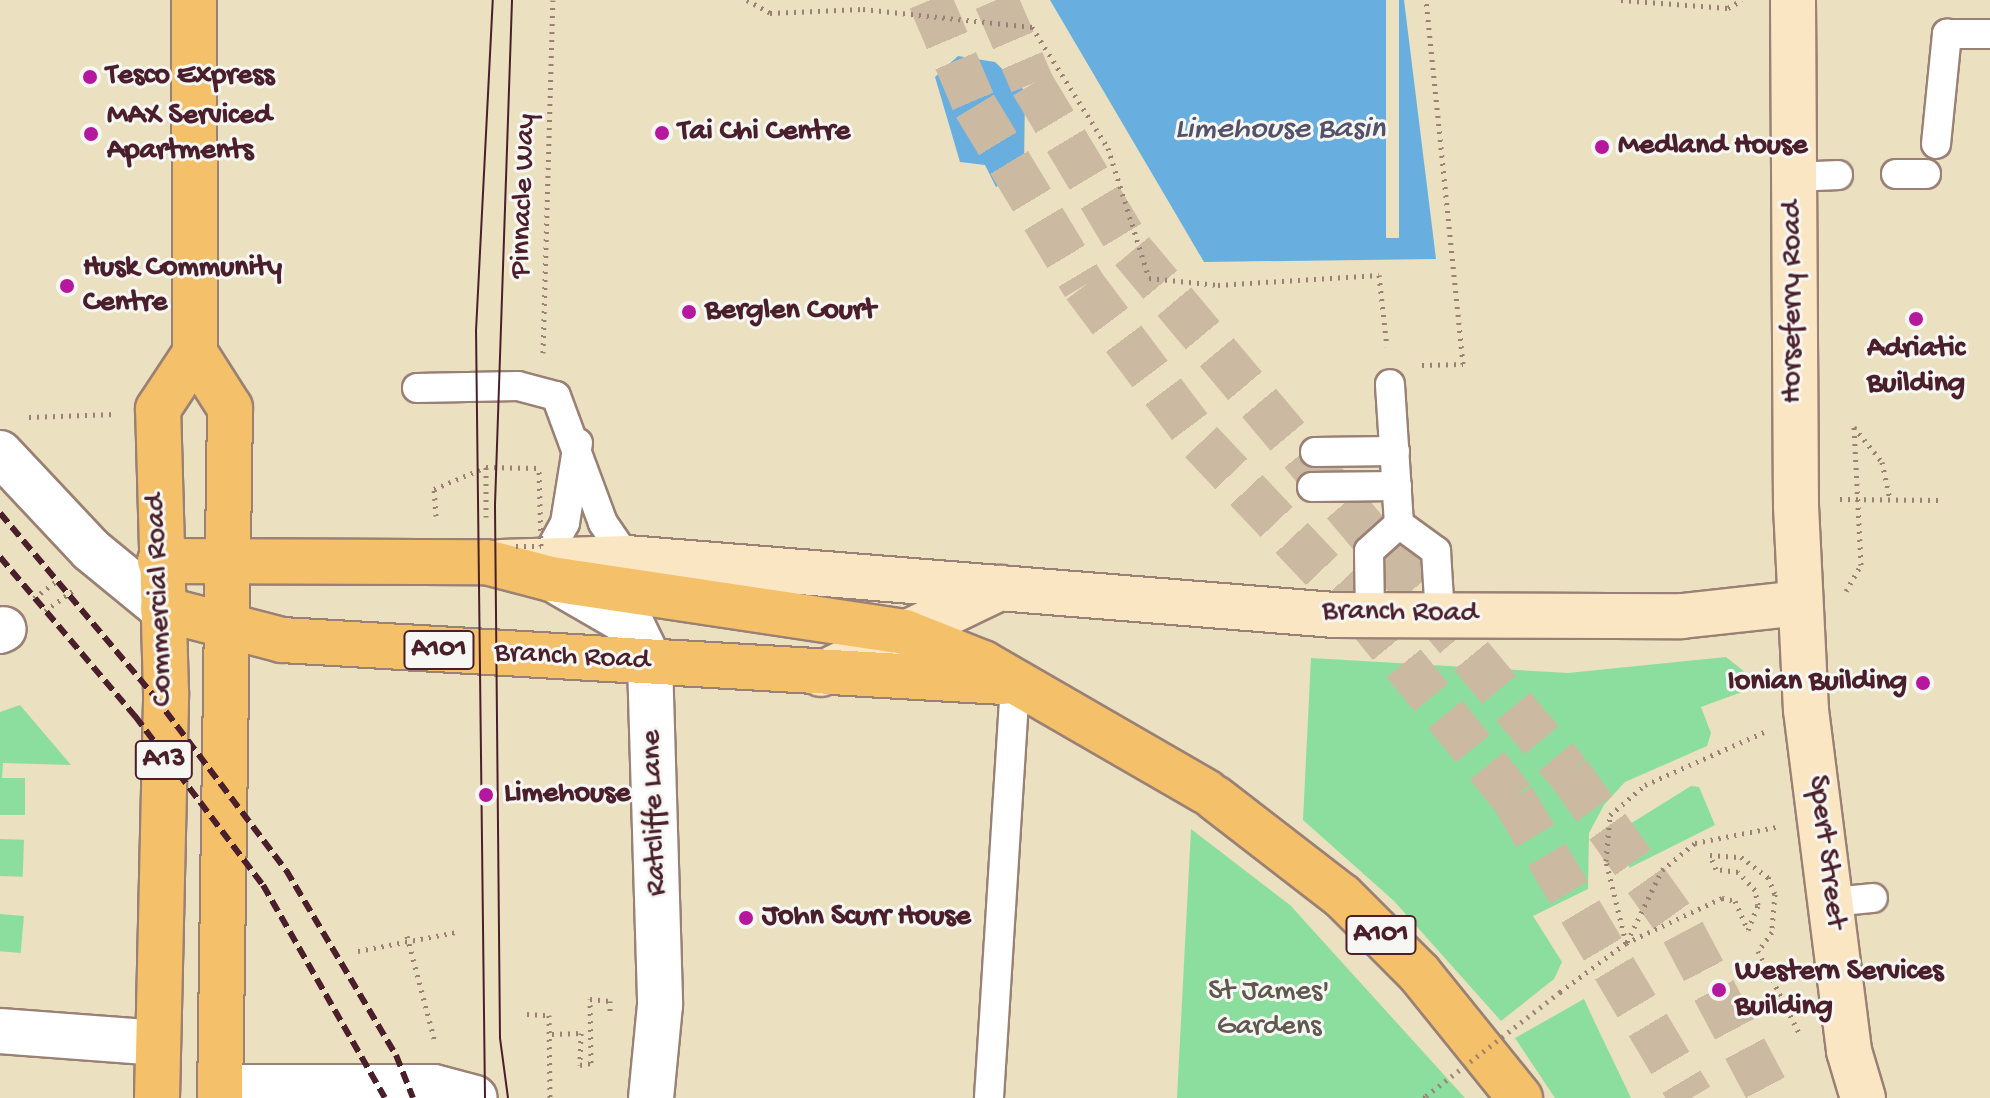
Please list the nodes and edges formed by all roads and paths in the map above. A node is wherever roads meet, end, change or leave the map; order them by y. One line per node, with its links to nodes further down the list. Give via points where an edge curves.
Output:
1 (194, 0): 15 (main road)
2 (553, 0): 18 (path, Pinnacle Way)
3 (747, 0): 14 (path, via 770,13 863,9 1032,27 1108,148 1149,278 1218,285 1379,275)
4 (1426, 0): 16 (path, via 1463,364)
5 (1621, 0): 6 (path, via 1728,8)
6 (1742, 0)
7 (1793, 0): 13 (street, Horseferry Road)
8 (1990, 34): 9 (lane, via 1947,34)
9 (1936, 144)
10 (1896, 174): 11 (lane)
11 (1926, 174)
12 (1838, 175): 13 (lane)
13 (1793, 177): 42 (street, Horseferry Road)
14 (1387, 346)
15 (195, 353): 38 (main road, Commercial Road / A13, via 158,409); 39 (main road, A13, via 230,408)
16 (1397, 375): 22 (lane)
17 (417, 388): 18 (lane, via 518,386)
18 (547, 394): 21 (lane, via 556,396)
19 (116, 414): 20 (path)
20 (7, 435): 35 (street)
21 (578, 442): 36 (lane, via 565,523); 37 (lane, via 603,523)
22 (1395, 451): 23 (lane); 27 (lane)
23 (1315, 452)
24 (486, 467): 25 (path); 29 (path); 36 (path)
25 (530, 468)
26 (539, 468): 36 (path, bridge, via 541,546)
27 (1397, 486): 28 (lane); 34 (lane)
28 (1312, 487)
29 (434, 489)
30 (1835, 498): 31 (path)
31 (1857, 499): 32 (path); 32 (path, via 1854,427 1882,462); 41 (path, via 1861,565 1857,580)
32 (1890, 499): 33 (path)
33 (1940, 500)
34 (1399, 524): 44 (lane, via 1369,551); 45 (lane, via 1436,551)
35 (97, 554): 43 (street); 47 (path, via 8,618); 47 (path, via 88,580 17,632)
36 (517, 554): 37 (street, Branch Road); 39 (main road, Branch Road / A101); 48 (main road, Branch Road / A101); 49 (street, Ratcliffe Lane, via 632,625)
37 (627, 558): 40 (street, Branch Road)
38 (160, 561): 39 (main road, A101); 43 (main road, Commercial Road / A13)
39 (232, 561): 46 (main road, A13)
40 (1002, 587): 44 (street, Branch Road); 48 (street, Branch Road)
41 (1841, 594)
42 (1799, 603): 45 (street, Branch Road, via 1682,616); 52 (street, Spert Street)
43 (163, 609): 46 (main road, A101); 64 (main road, Commercial Road / A13)
44 (1370, 615): 45 (street, Branch Road)
45 (1440, 616)
46 (231, 627): 49 (main road, Branch Road / A101, via 282,640); 65 (main road, A13)
47 (2, 630)
48 (905, 632): 50 (street, Branch Road); 51 (main road, A101)
49 (650, 662): 50 (main road, Branch Road / A101); 70 (street, Ratcliffe Lane, via 660,1005)
50 (821, 674): 51 (main road, A101)
51 (1015, 682): 71 (lane); 72 (main road, A101, via 1210,795 1342,896 1419,973)
52 (1806, 710): 56 (path, via 1645,785 1610,815 1606,861); 73 (street, Spert Street, via 1852,900 1849,1051)
53 (1788, 825): 56 (path, via 1695,843 1662,870)
54 (457, 932): 55 (path)
55 (407, 936): 57 (path); 63 (path)
56 (1626, 943): 62 (path, via 1722,898 1735,901 1748,930 1758,905 1755,890 1738,872 1716,869 1710,855 1741,857 1768,877 1775,894 1772,932 1758,951); 66 (path, bridge)
57 (358, 951)
58 (527, 1014): 61 (path, via 549,1015)
59 (609, 1027): 61 (path, via 610,1001 590,999 591,1063 580,1065 581,1033)
60 (0, 1031): 64 (street)
61 (552, 1034): 69 (path)
62 (1799, 1034)
63 (435, 1035)
64 (158, 1043): 67 (main road, Commercial Road / A13)
65 (220, 1093): 68 (street, via 434,1087)
66 (1425, 1097)
67 (157, 1098)
68 (475, 1098)
69 (550, 1098)
70 (651, 1098)
71 (989, 1098)
72 (1520, 1098)
73 (1863, 1098)

